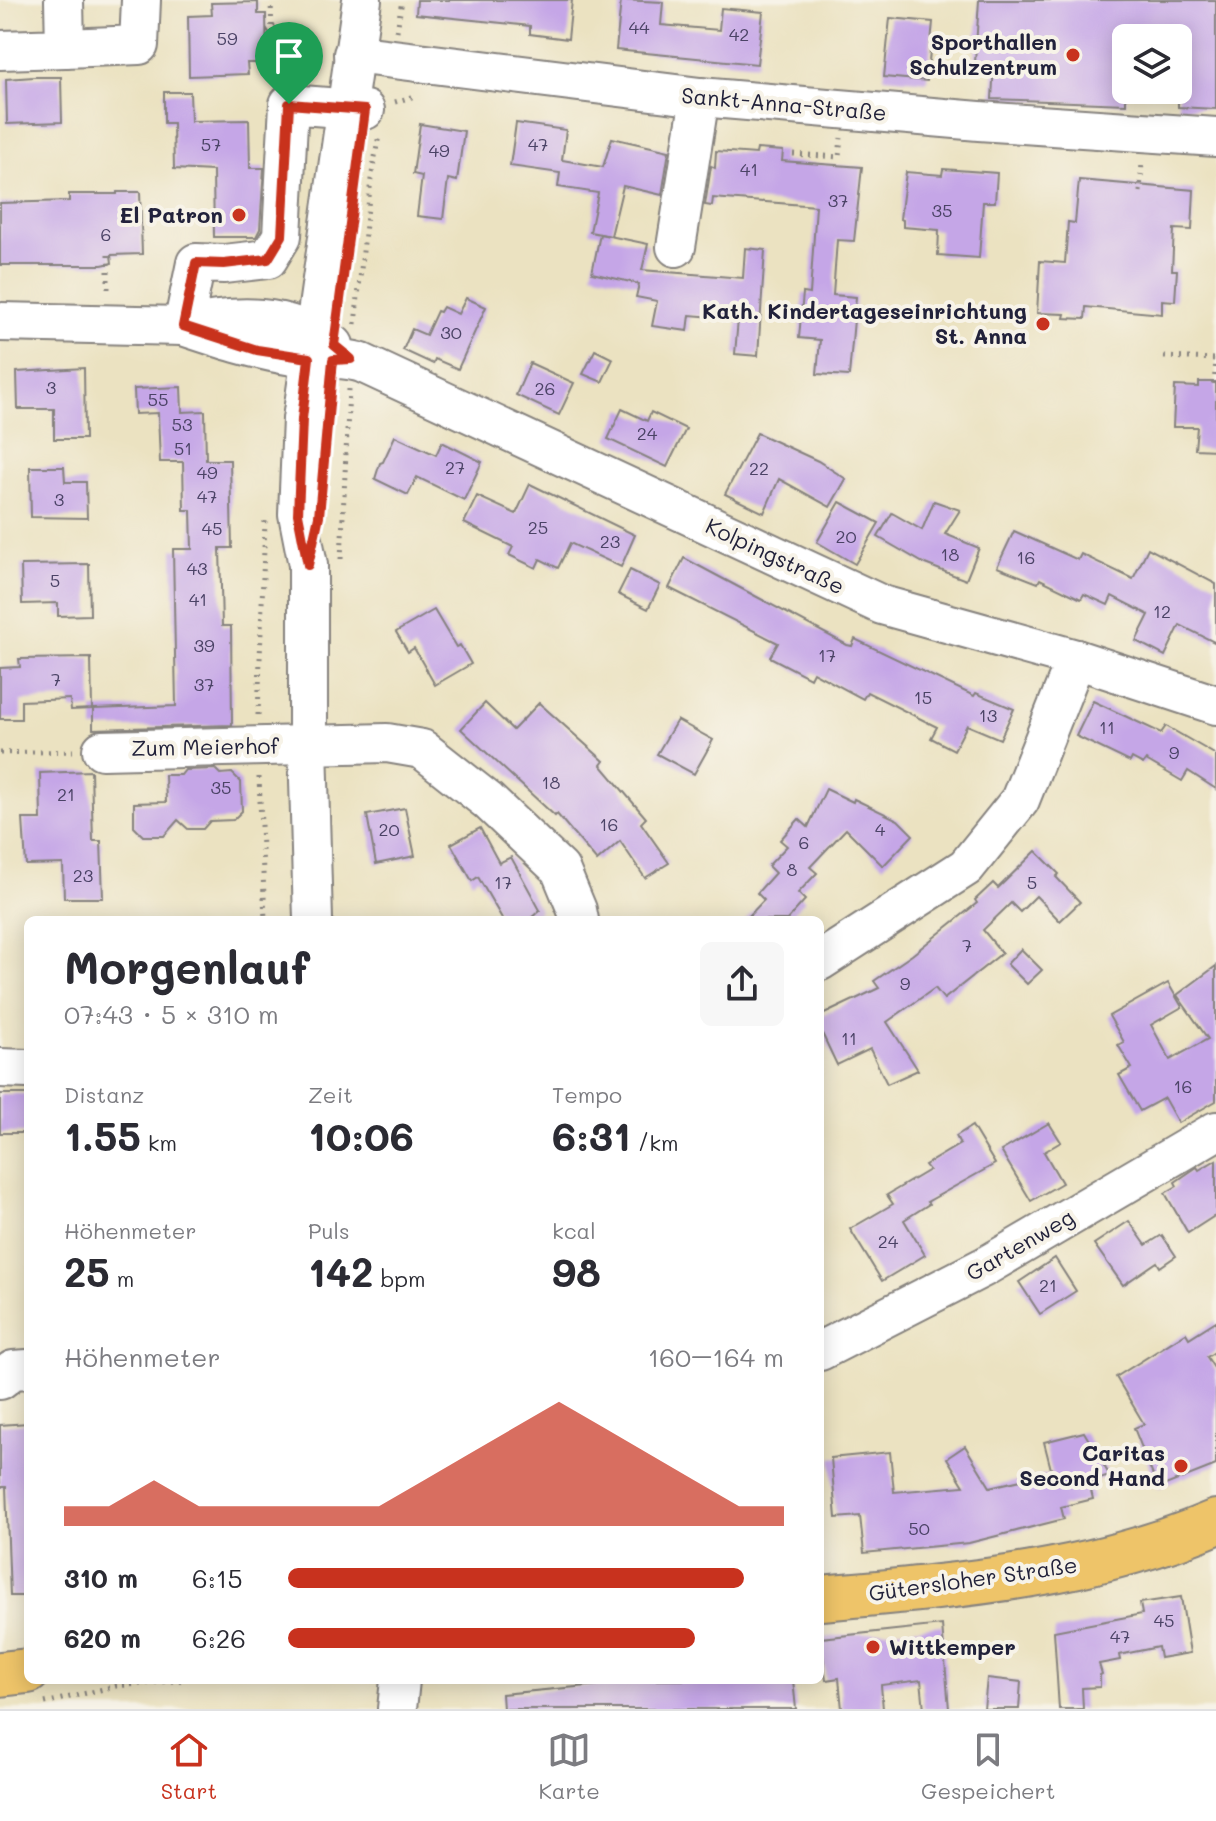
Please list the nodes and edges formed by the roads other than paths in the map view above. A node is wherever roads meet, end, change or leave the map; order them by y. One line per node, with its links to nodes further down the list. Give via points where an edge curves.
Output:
1 (64, 0): 5 (street)
2 (141, 0): 5 (street, via 139,45)
3 (362, 0): 7 (street, Zum Meierhof)
4 (385, 0): 7 (street, Zum Meierhof)
5 (65, 48): 6 (street)
6 (0, 50)
7 (374, 57): 8 (street, Sankt-Anna-Straße); 9 (street, Zum Meierhof)
8 (700, 97): 10 (street, Sankt-Anna-Straße); 11 (street)
9 (364, 115): 13 (street, via 289,104 282,236 268,259 196,263); 14 (street, Zum Meierhof)
10 (1216, 137)
11 (676, 247)
12 (0, 322): 13 (street, Kolpingstraße)
13 (183, 326): 14 (street, Kolpingstraße, via 248,318 287,321)
14 (328, 351): 15 (street, Kolpingstraße, via 882,605); 17 (street, Zum Meierhof, via 302,419 298,514 308,565)
15 (1076, 659): 16 (street, Kolpingstraße); 21 (street, via 1020,800 966,867)
16 (1216, 705)
17 (308, 745): 18 (street, Zum Meierhof); 19 (street, Zum Meierhof); 20 (street, via 396,743 422,749 488,801 560,869)
18 (102, 750)
19 (313, 916)
20 (578, 916)
21 (824, 958)
22 (0, 1068): 23 (street)
23 (24, 1069)
24 (1216, 1131): 25 (street, Gartenweg, via 984,1267)
25 (824, 1349)
26 (24, 1369): 27 (street)
27 (0, 1380)
28 (1216, 1522): 29 (main road, Gütersloher Straße, via 1160,1544 1035,1575)
29 (824, 1598)
30 (0, 1674): 32 (main road)
31 (400, 1684): 33 (street)
32 (43, 1697)
33 (397, 1709)

